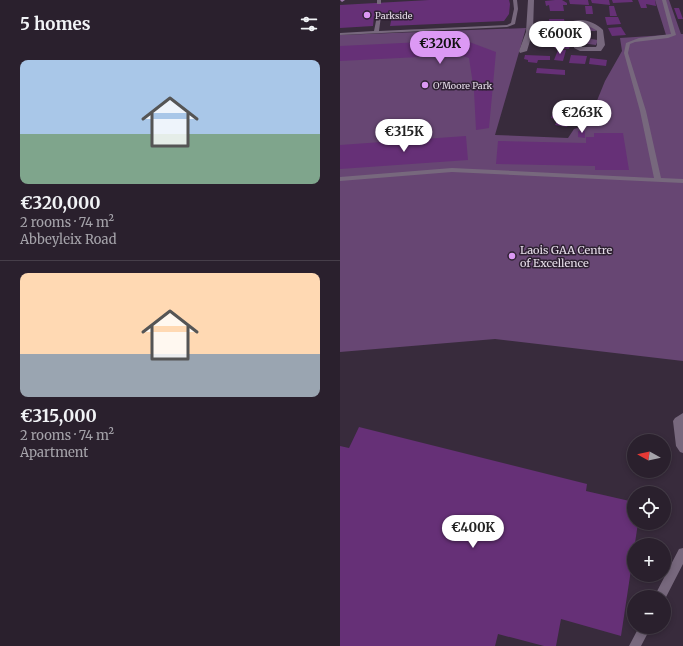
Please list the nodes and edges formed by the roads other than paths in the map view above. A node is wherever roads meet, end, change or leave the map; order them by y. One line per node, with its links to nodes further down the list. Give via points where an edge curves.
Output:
1 (515, 0): 6 (lane, via 513,24 507,26)
2 (531, 0): 7 (street)
3 (664, 0): 11 (lane, via 674,35 636,39 628,43 626,53 643,111)
4 (379, 16): 6 (lane)
5 (572, 23): 7 (street, via 591,23 600,30 601,45 598,49 580,48 577,46 578,41 571,35)
6 (376, 32): 8 (lane)
7 (529, 32): 9 (street)
8 (340, 34)
9 (523, 51)
10 (340, 179): 11 (lane, via 452,170)
11 (658, 180): 12 (lane)
12 (683, 181)
13 (683, 417): 14 (lane, via 678,421)
14 (683, 449)
15 (683, 553): 16 (lane)
16 (664, 590)
17 (641, 634): 18 (lane)
18 (635, 646)

